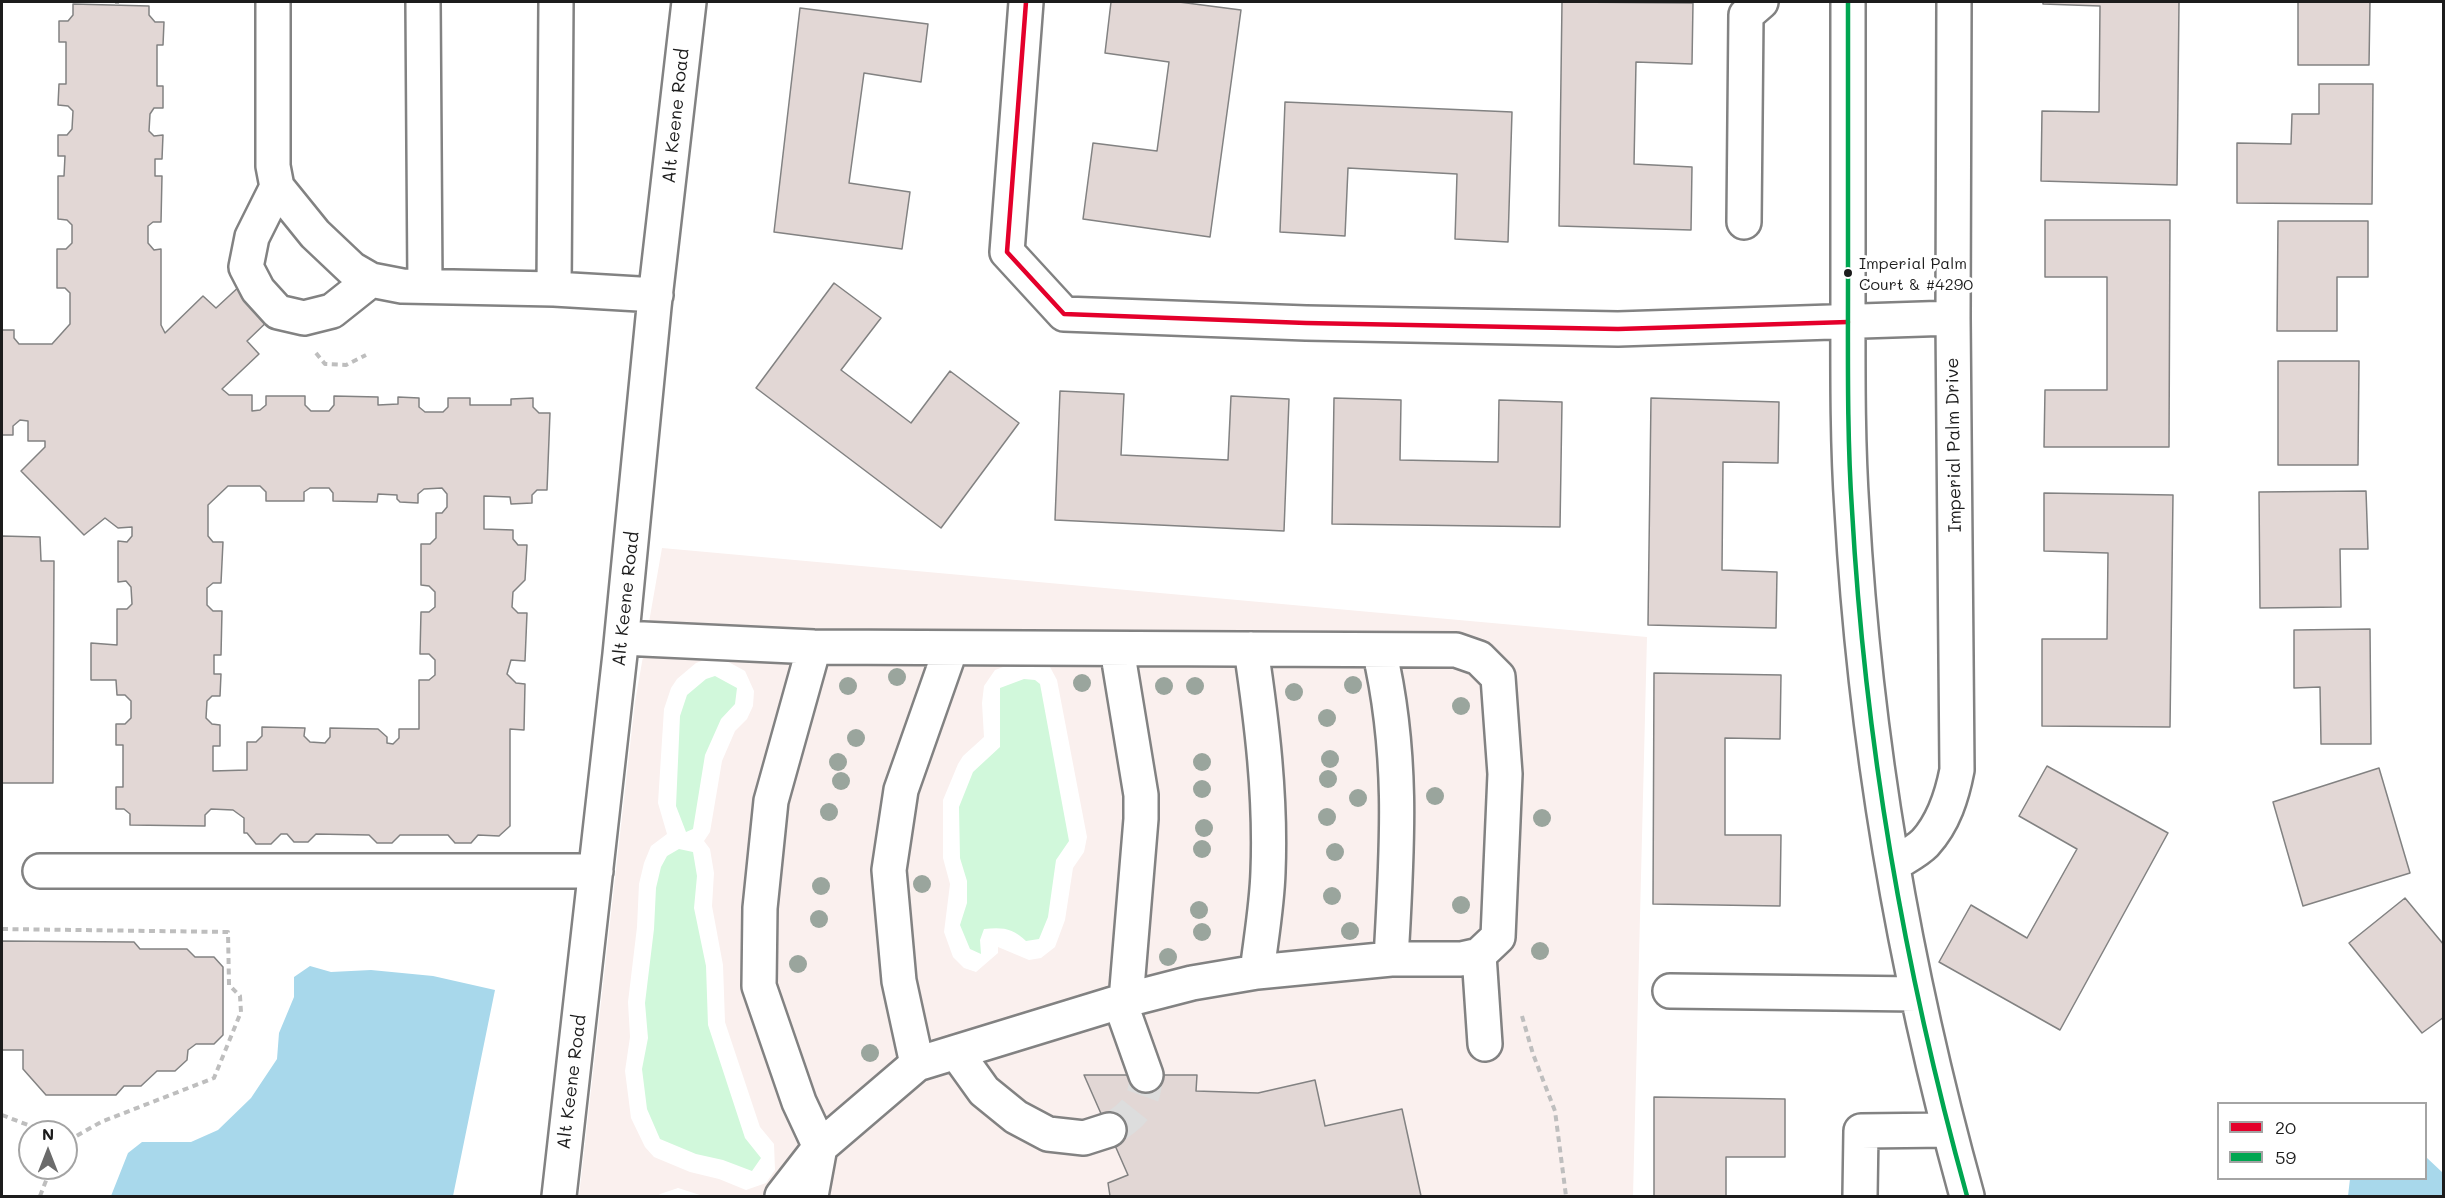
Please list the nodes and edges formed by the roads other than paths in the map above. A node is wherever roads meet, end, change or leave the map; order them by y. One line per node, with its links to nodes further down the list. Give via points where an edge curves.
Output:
1 (273, 2): 9 (street, via 273,166)
2 (423, 2): 12 (street)
3 (556, 2): 13 (street)
4 (689, 2): 14 (street, Alt Keene Road)
5 (1026, 2): 16 (street, via 1007,252 1064,314 1618,329)
6 (1761, 2): 10 (street, via 1746,15)
7 (1848, 2): 16 (street)
8 (1954, 2): 15 (street, Imperial Palm Drive)
9 (277, 187): 11 (street, via 315,234 352,269); 11 (street, via 252,237 246,267 258,290 278,312 304,318 332,311)
10 (1744, 222)
11 (371, 280): 12 (street)
12 (425, 286): 13 (street)
13 (554, 289): 14 (street)
14 (656, 295): 17 (street, Alt Keene Road)
15 (1953, 318): 16 (street); 23 (street, Imperial Palm Drive, via 1957,770 1952,796 1941,821 1924,844)
16 (1848, 322): 23 (street, via 1849,442 1857,583 1866,684)
17 (622, 638): 18 (street); 25 (street, Alt Keene Road)
18 (814, 647): 19 (street); 38 (street, via 771,801 760,908 759,986 799,1102)
19 (951, 648): 20 (street); 34 (street, via 901,790 889,870 898,981)
20 (1117, 649): 21 (street); 31 (street, via 1141,795)
21 (1251, 649): 22 (street); 28 (street, via 1265,746 1268,802 1268,873)
22 (1379, 650): 26 (street, via 1456,650 1479,658 1498,677 1505,774 1498,937); 27 (street, via 1388,684 1397,778)
23 (1893, 865): 30 (street)
24 (40, 871): 25 (street)
25 (596, 871): 39 (street, Alt Keene Road)
26 (1479, 955): 27 (street); 32 (street)
27 (1391, 958): 28 (street)
28 (1257, 972): 31 (street)
29 (1670, 991): 30 (street)
30 (1917, 994): 37 (street)
31 (1123, 1001): 33 (street); 35 (street)
32 (1485, 1044)
33 (956, 1052): 34 (street); 36 (street, via 984,1091 1016,1118 1048,1134 1084,1138)
34 (917, 1064): 38 (street)
35 (1146, 1075)
36 (1108, 1130)
37 (1949, 1131): 42 (street, via 1861,1131); 43 (street)
38 (820, 1147): 40 (street); 41 (street)
39 (559, 1197)
40 (782, 1197)
41 (811, 1197)
42 (1860, 1197)
43 (1967, 1197)

